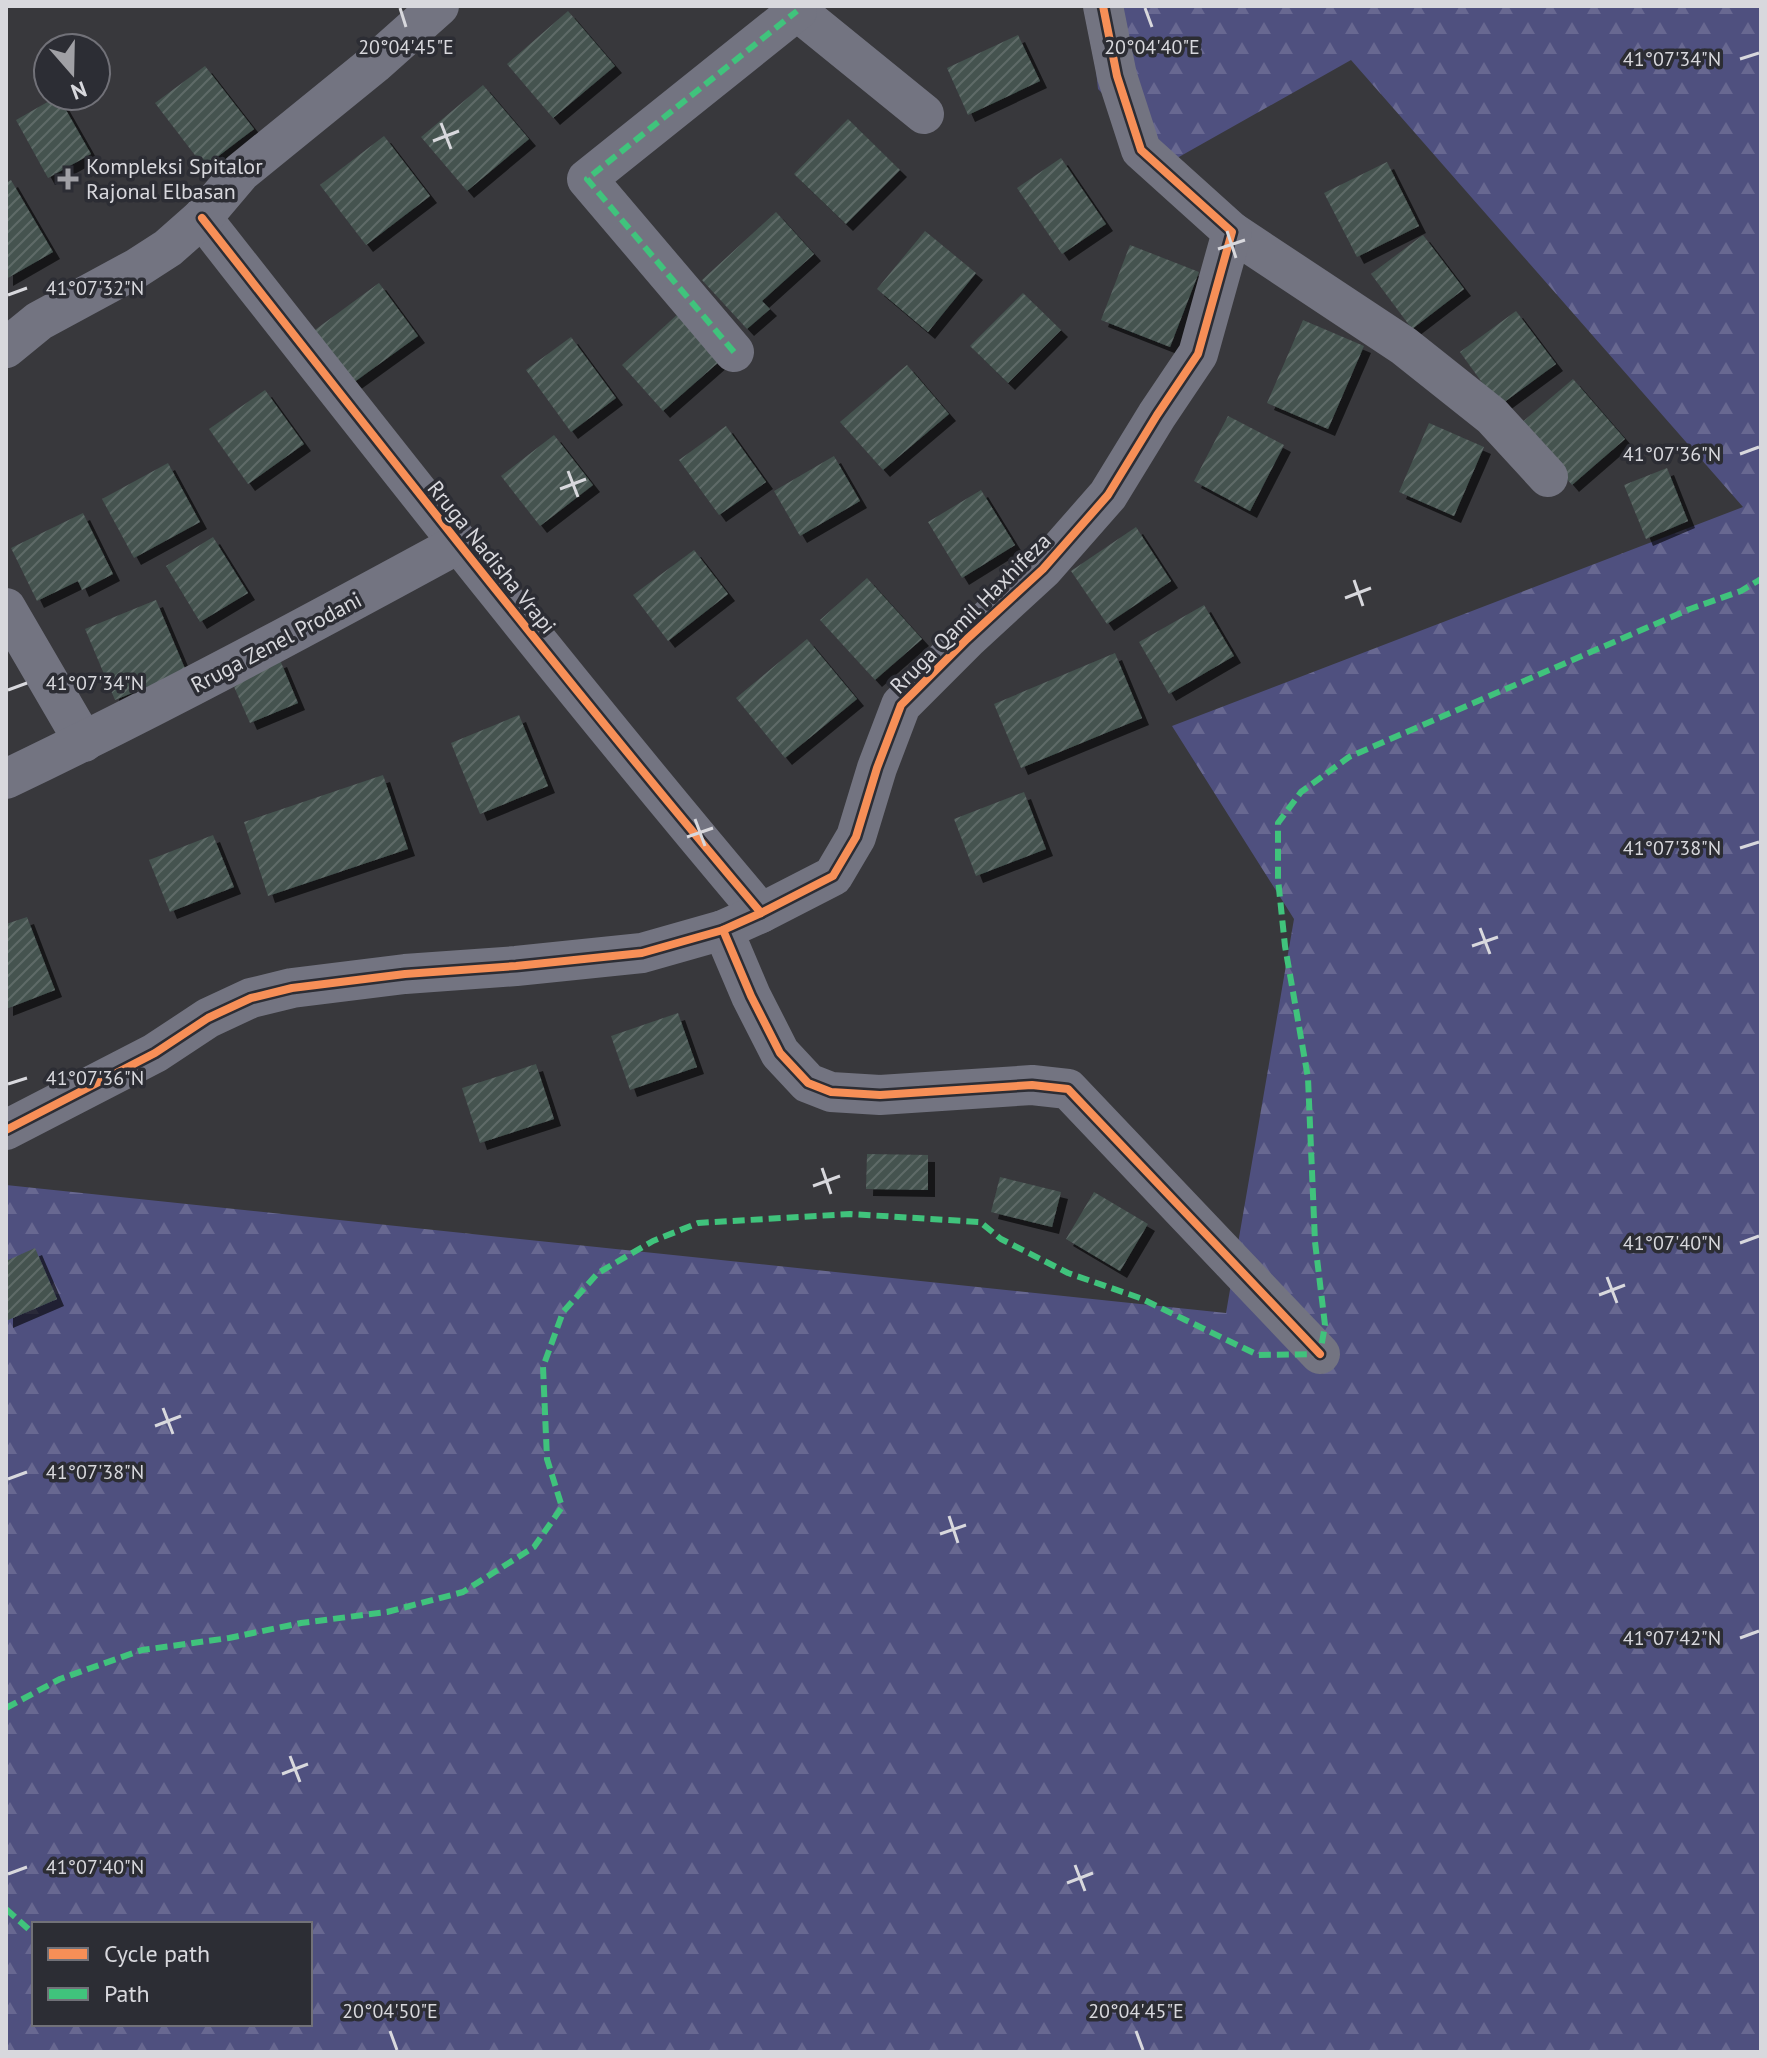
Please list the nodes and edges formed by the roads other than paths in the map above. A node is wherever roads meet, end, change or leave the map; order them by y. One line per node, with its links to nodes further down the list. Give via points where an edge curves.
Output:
1 (439, 6): 5 (street, via 241,172)
2 (1103, 6): 6 (street, via 1117,76 1141,150)
3 (794, 9): 4 (street); 8 (street, via 587,179)
4 (924, 114)
5 (202, 218): 7 (street, via 168,248 39,321); 10 (street, Rruga Nadisha Vrapi)
6 (1232, 232): 9 (street, via 1404,346 1492,416); 14 (street, Rruga Qamil Haxhifeza, via 1198,354 1108,495 1043,569 901,705 856,837 833,876)
7 (6, 348)
8 (734, 352)
9 (1548, 477)
10 (458, 544): 12 (street, Rruga Zenel Prodani); 14 (street, Rruga Nadisha Vrapi)
11 (6, 608): 12 (street)
12 (84, 742): 13 (street, Rruga Zenel Prodani)
13 (6, 779)
14 (761, 913): 15 (street, Rruga Qamil Haxhifeza)
15 (723, 930): 16 (street, Rruga Qamil Haxhifeza, via 642,953 391,976 251,998); 17 (street, via 780,1053 808,1083 831,1092 880,1095 1032,1085 1068,1089)
16 (6, 1130)
17 (1320, 1354)

